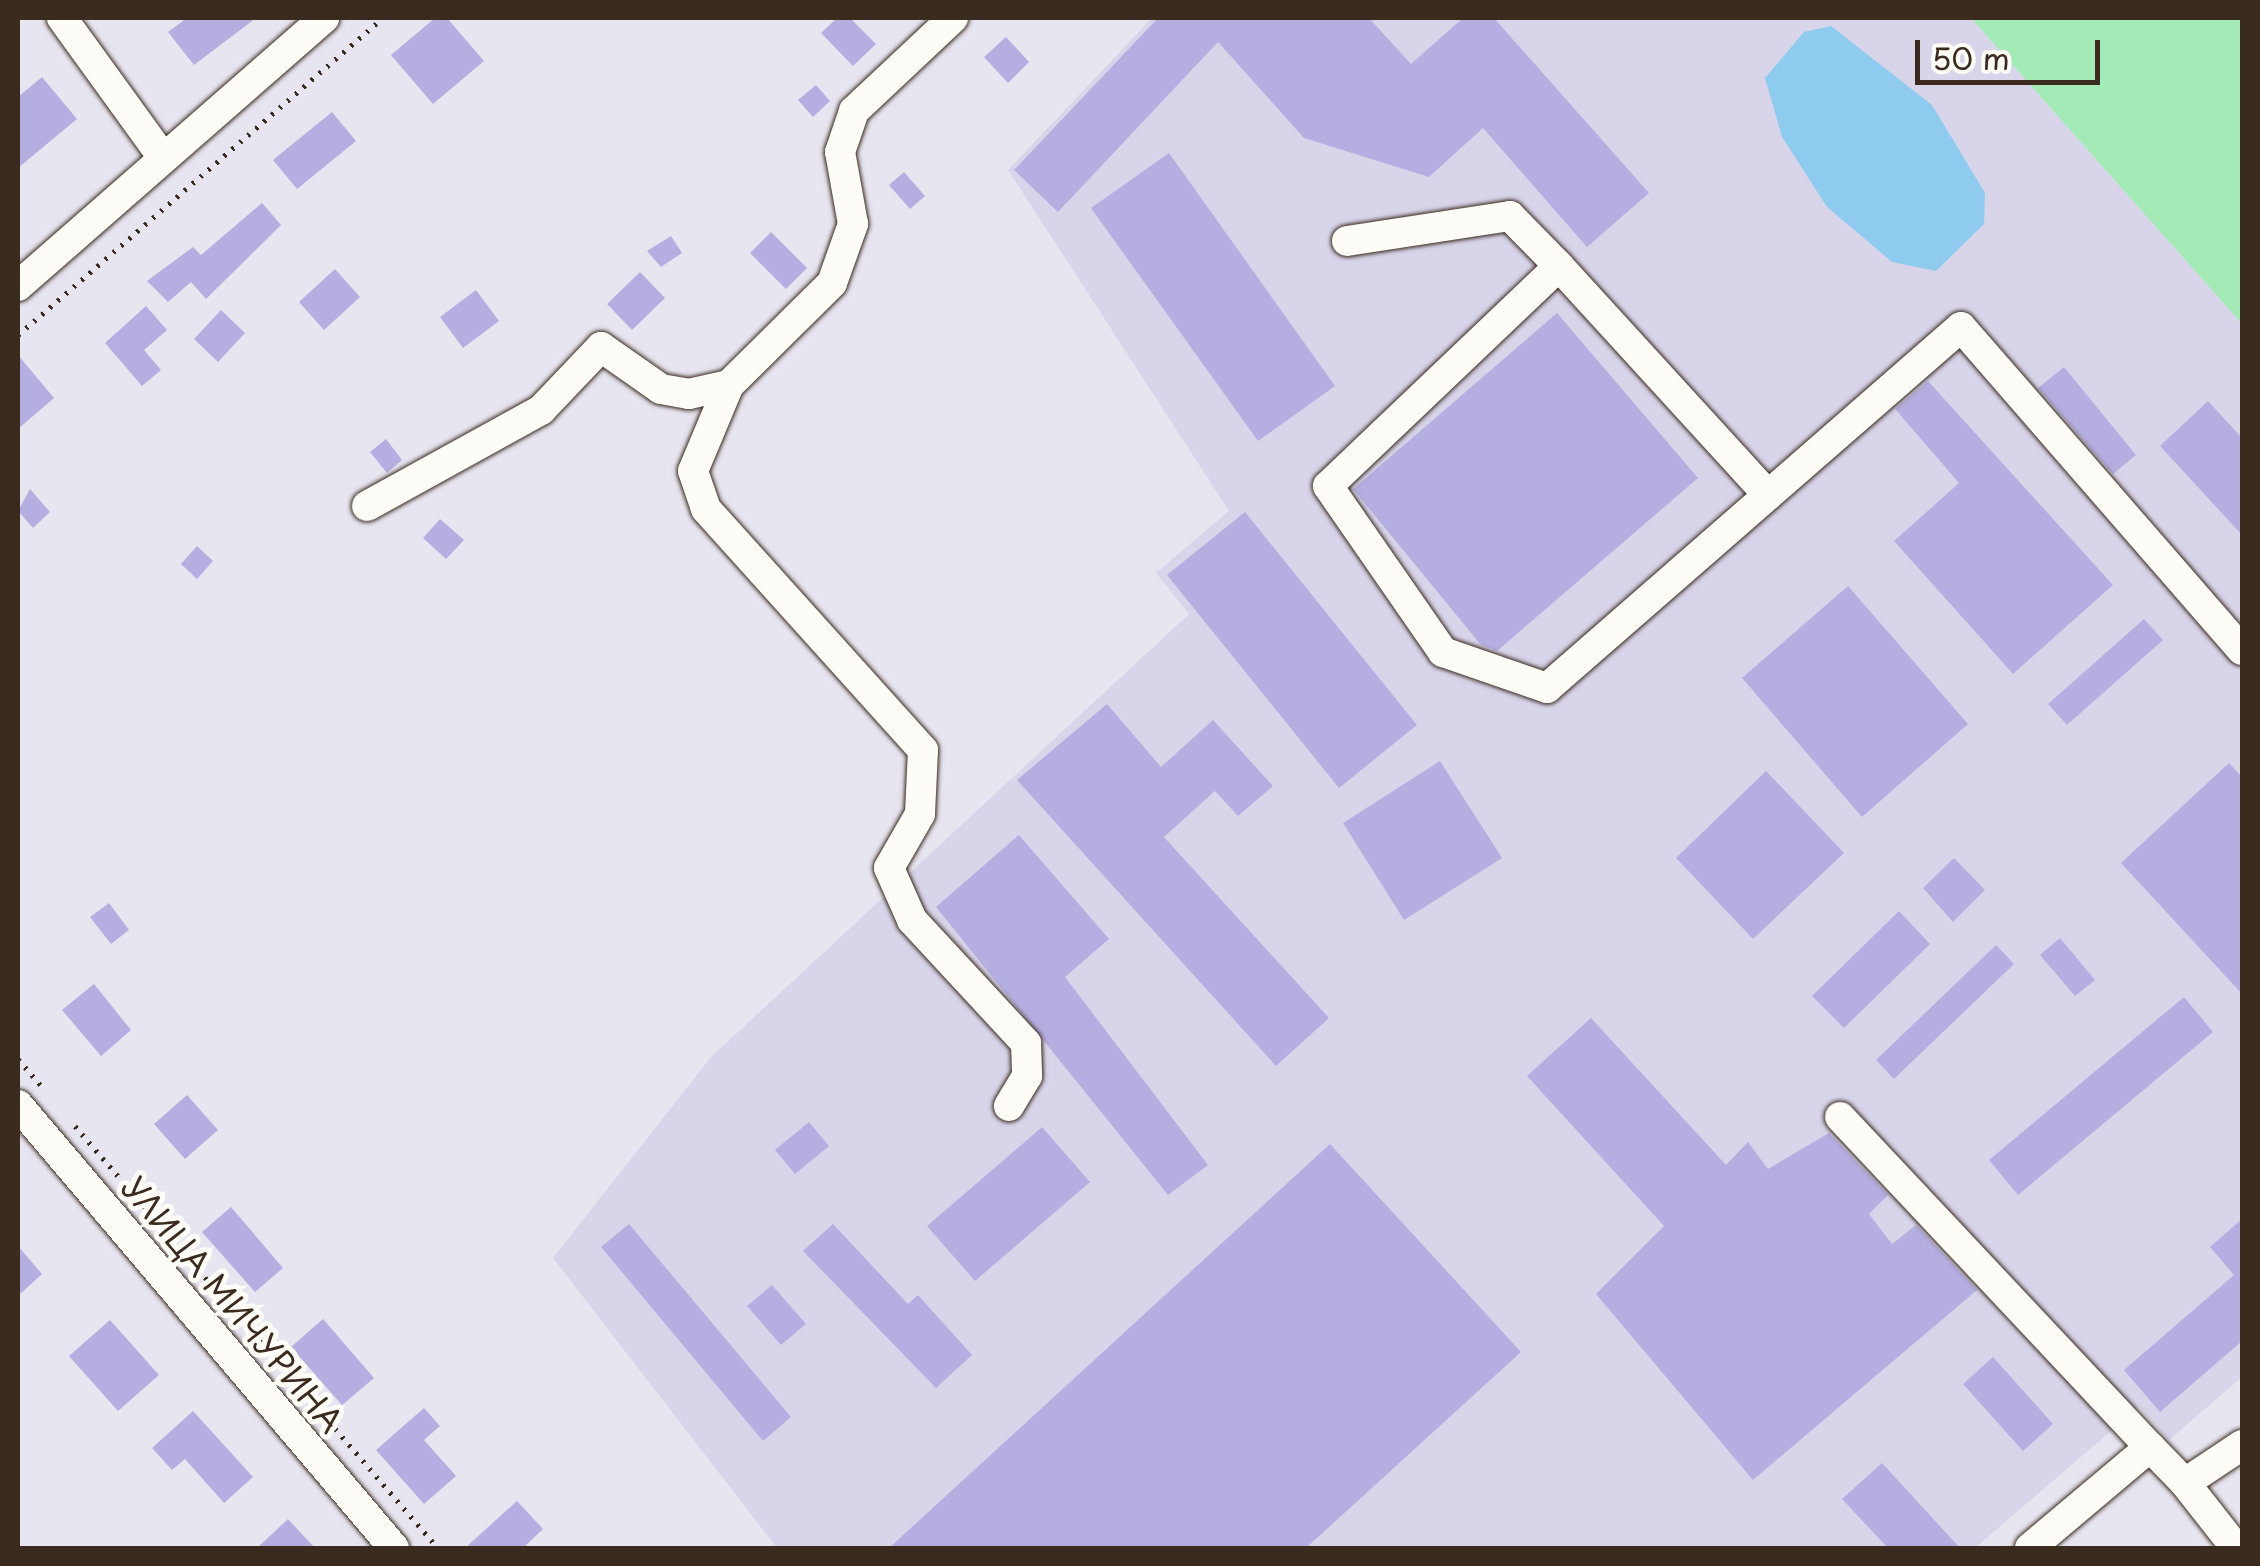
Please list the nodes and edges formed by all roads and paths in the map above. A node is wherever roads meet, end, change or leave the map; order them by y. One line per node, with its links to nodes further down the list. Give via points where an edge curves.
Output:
1 (62, 18): 5 (street)
2 (324, 18): 5 (street)
3 (383, 18): 9 (path)
4 (953, 18): 10 (street, via 854,110 840,152 854,224 832,283)
5 (162, 156): 8 (street)
6 (1346, 240): 7 (street, via 1510,216)
7 (1558, 266): 11 (street); 11 (street, via 1328,486 1443,652 1547,688)
8 (18, 286)
9 (18, 335)
10 (730, 385): 12 (street, via 689,394 661,389 601,348 540,410); 17 (street, via 693,470 706,508 923,750 920,814 888,868 912,920 1026,1044 1028,1076)
11 (1768, 496): 13 (street, via 1961,327)
12 (368, 506)
13 (2242, 650)
14 (18, 1059): 15 (path)
15 (56, 1104)
16 (18, 1105): 23 (street, УЛИЦА МИЧУРИНА)
17 (1009, 1106)
18 (1840, 1117): 21 (street)
19 (68, 1118): 24 (path)
20 (2242, 1444): 22 (street)
21 (2150, 1447): 22 (street); 25 (street)
22 (2185, 1483): 26 (street)
23 (394, 1548)
24 (438, 1548)
25 (2030, 1548)
26 (2236, 1548)

